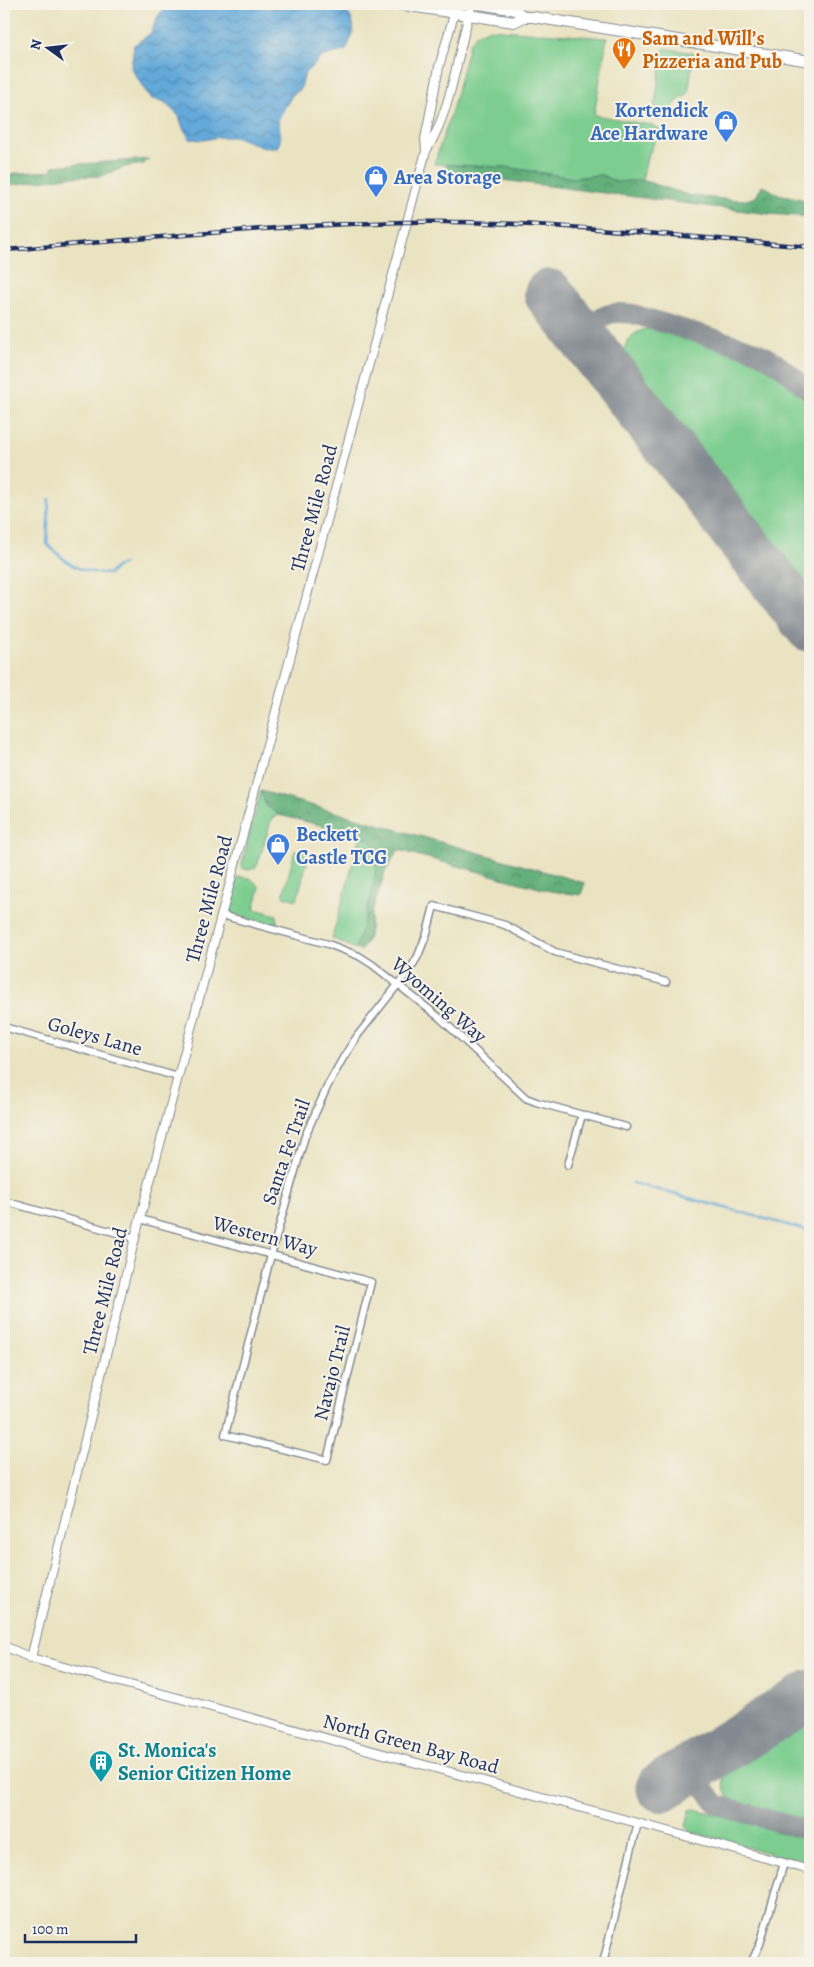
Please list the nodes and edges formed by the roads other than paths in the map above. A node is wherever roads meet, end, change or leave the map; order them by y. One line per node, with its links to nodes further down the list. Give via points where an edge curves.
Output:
1 (397, 4): 5 (main road)
2 (472, 4): 6 (street, Three Mile Road)
3 (480, 4): 4 (main road)
4 (499, 6): 7 (main road, via 516,10)
5 (454, 13): 6 (main road); 9 (street, Three Mile Road, via 439,67 425,138)
6 (468, 15): 7 (main road, via 514,22); 9 (street, Three Mile Road, via 446,104)
7 (524, 17): 8 (main road)
8 (810, 61)
9 (426, 151): 10 (street, Three Mile Road)
10 (221, 915): 12 (street, Wyoming Way, via 344,949 373,965); 14 (street, Three Mile Road)
11 (666, 982): 12 (street, Santa Fe Trail, via 555,952 505,925 434,906 418,956)
12 (398, 985): 15 (street, Wyoming Way, via 440,1018 517,1091 536,1102); 21 (street, Santa Fe Trail, via 358,1035 316,1110 297,1162)
13 (4, 1027): 14 (street, Goleys Lane)
14 (178, 1076): 19 (street, Three Mile Road)
15 (582, 1115): 16 (street, Wyoming Way); 17 (street)
16 (626, 1127)
17 (568, 1165)
18 (4, 1201): 20 (street)
19 (140, 1219): 20 (street, Three Mile Road); 21 (street, Western Way)
20 (135, 1238): 25 (street, Three Mile Road)
21 (271, 1255): 22 (street, Western Way, via 372,1282); 23 (street, Santa Fe Trail, via 225,1435)
22 (369, 1293): 23 (street, Navajo Trail)
23 (327, 1460)
24 (4, 1646): 25 (street, North Green Bay Road)
25 (31, 1658): 26 (street, North Green Bay Road)
26 (638, 1824): 27 (street, North Green Bay Road); 29 (street)
27 (784, 1863): 28 (street, North Green Bay Road); 30 (street, via 760,1944)
28 (810, 1870)
29 (603, 1963)
30 (750, 1963)

